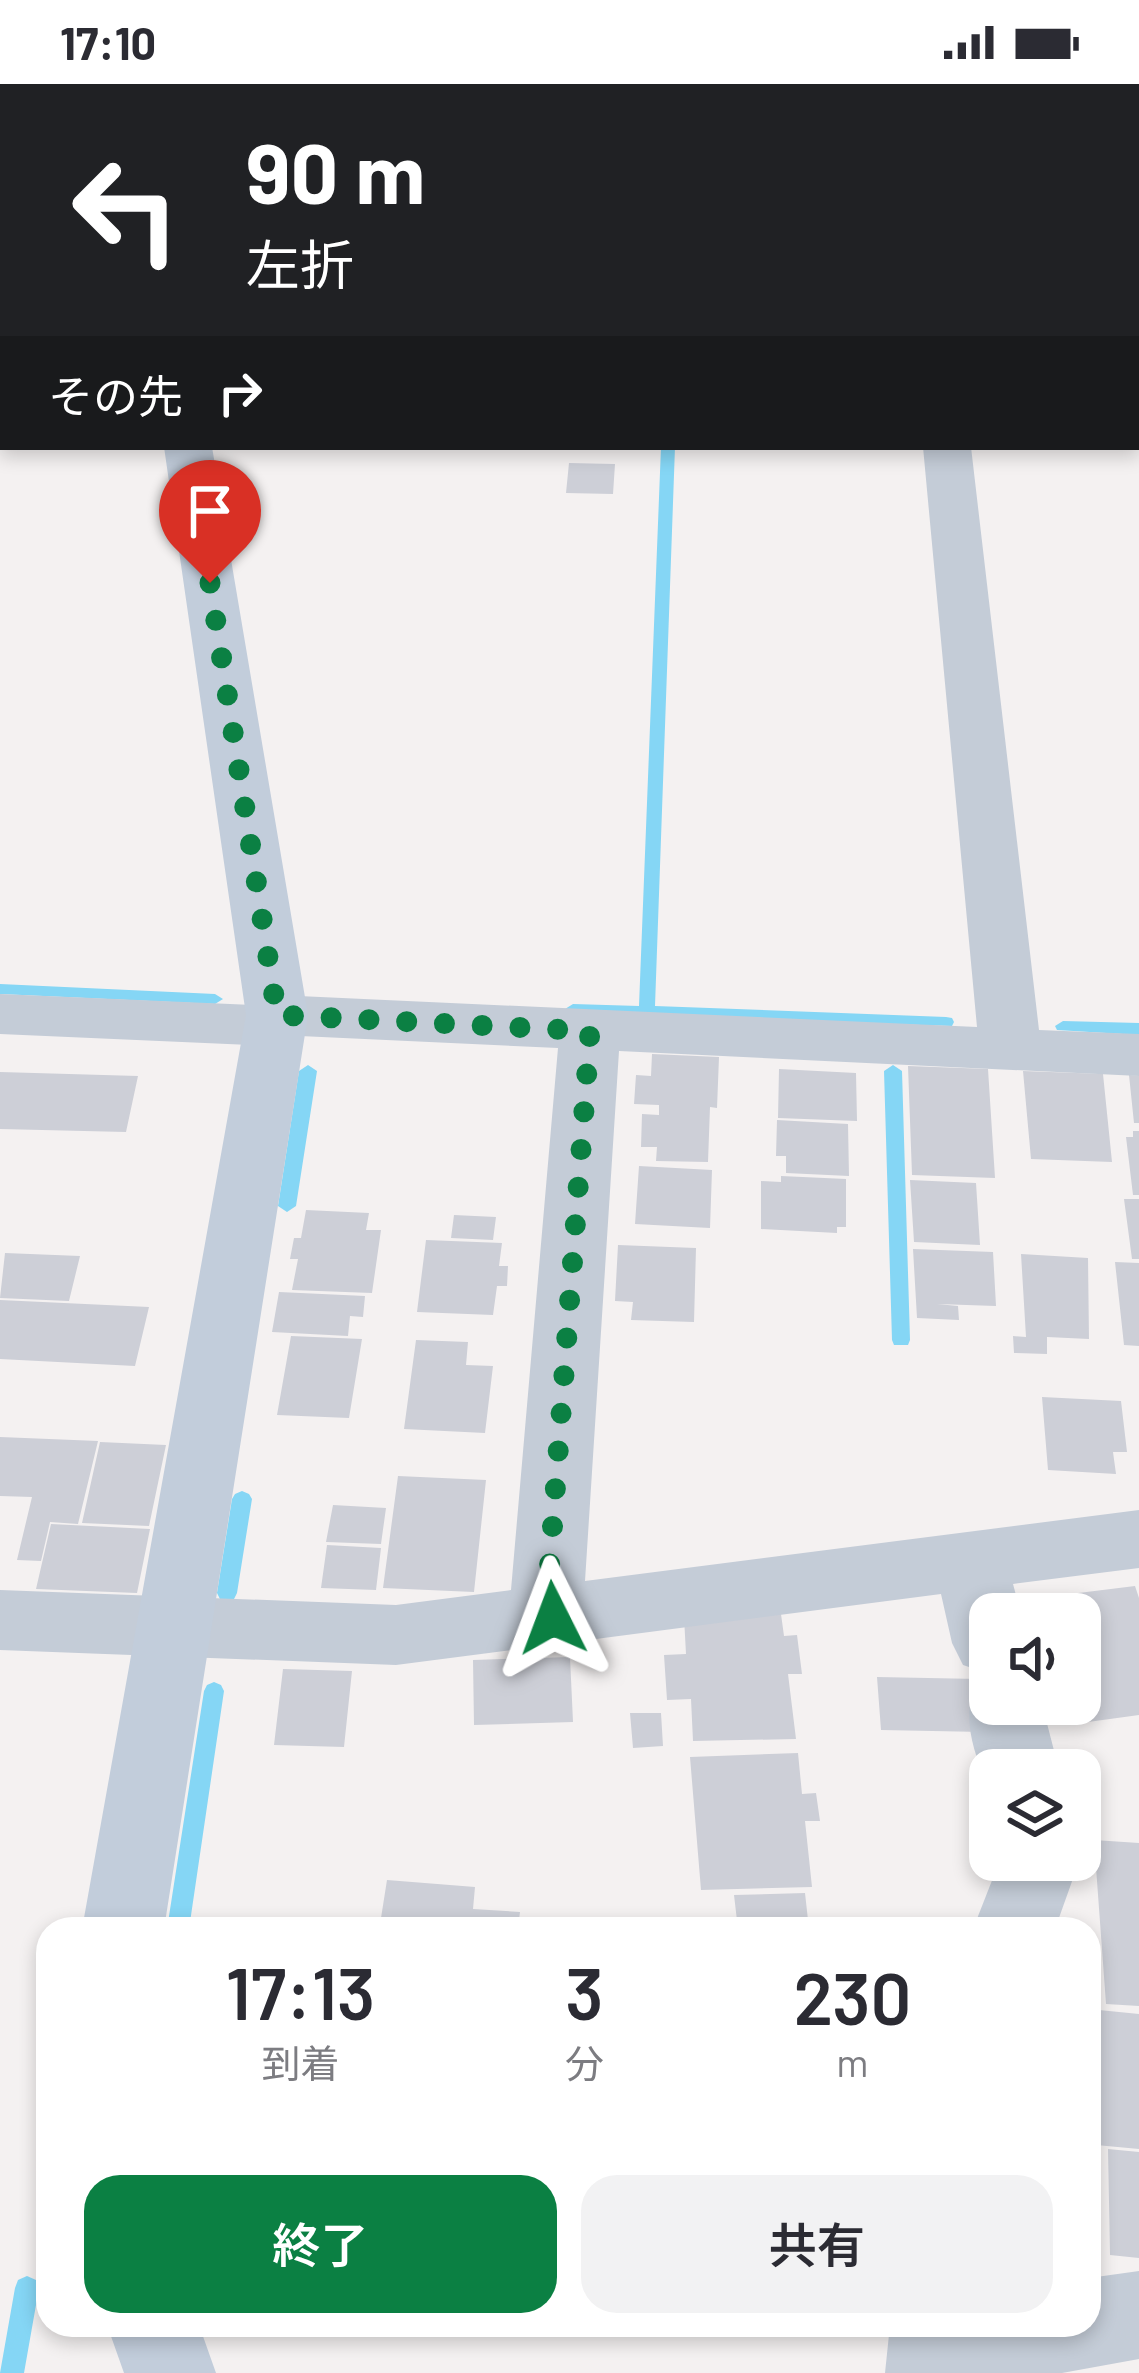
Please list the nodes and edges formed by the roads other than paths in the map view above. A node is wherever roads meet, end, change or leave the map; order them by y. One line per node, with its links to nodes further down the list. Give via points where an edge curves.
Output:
1 (188, 450): 4 (street)
2 (947, 450): 6 (street)
3 (0, 1014): 4 (street)
4 (276, 1020): 5 (street); 13 (street)
5 (590, 1031): 6 (street); 11 (street, via 548,1586)
6 (1010, 1050): 7 (street)
7 (1139, 1055)
8 (1139, 1539): 9 (street)
9 (971, 1562): 10 (street); 11 (street)
10 (978, 1593)
11 (553, 1618): 13 (street, via 396,1635)
12 (0, 1620): 13 (street)
13 (171, 1624): 15 (street)
14 (1032, 1881): 16 (street)
15 (125, 1917)
16 (1019, 1917)
17 (1139, 2315): 18 (street)
18 (1101, 2321)
19 (157, 2337): 22 (street)
20 (934, 2337): 23 (street)
21 (1036, 2337): 24 (street)
22 (170, 2373)
23 (931, 2373)
24 (975, 2373)

